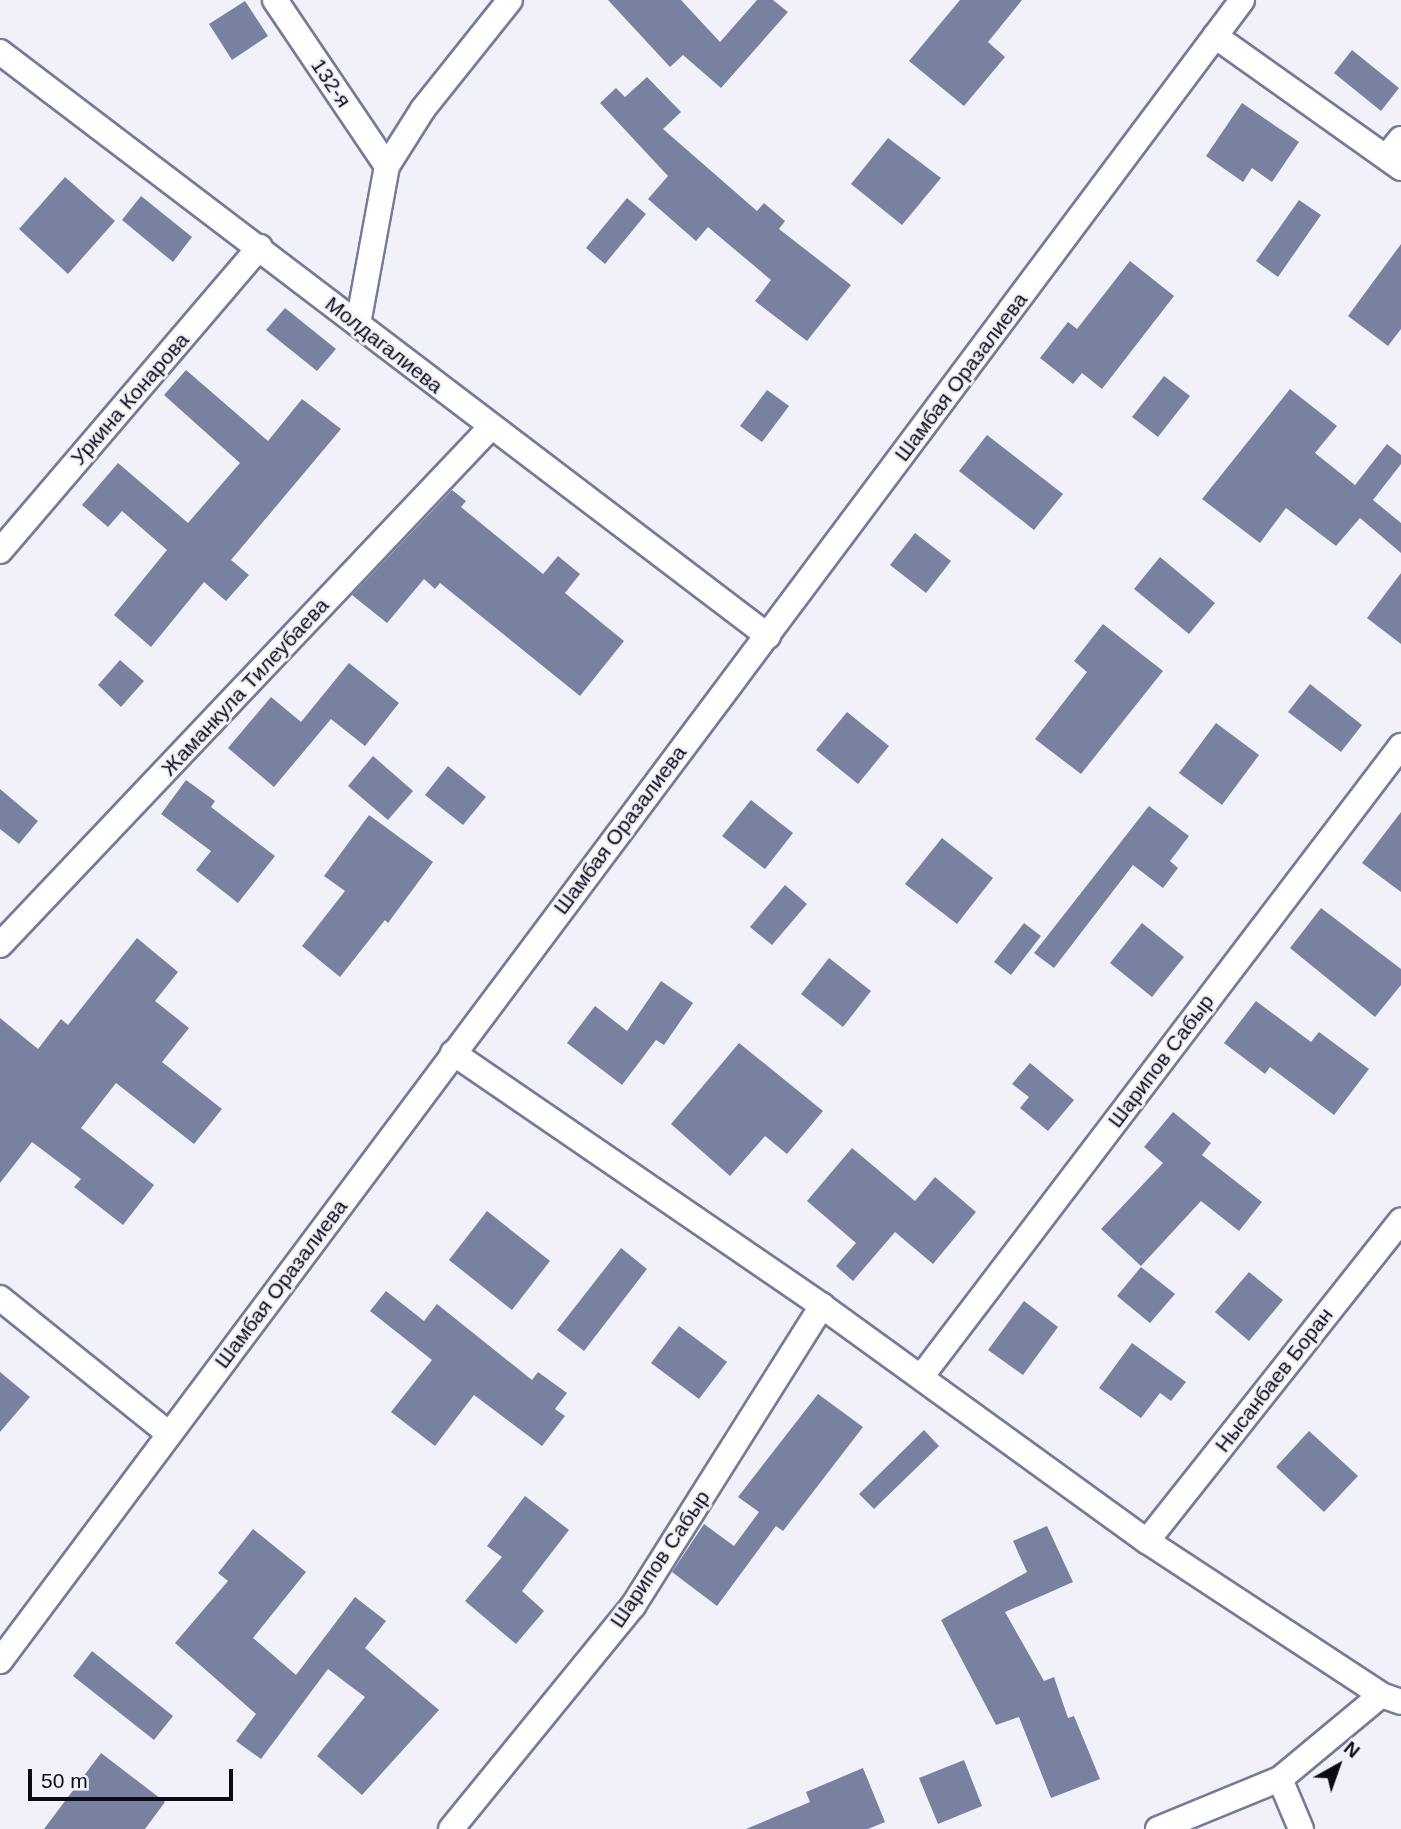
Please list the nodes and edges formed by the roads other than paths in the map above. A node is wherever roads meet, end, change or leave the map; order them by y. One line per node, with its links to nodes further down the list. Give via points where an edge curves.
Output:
1 (275, 0): 7 (street, 132-я)
2 (510, 0): 7 (street, via 423,109)
3 (1242, 0): 4 (street, Шамбая Оразалиева)
4 (1215, 36): 6 (street); 12 (street, Шамбая Оразалиева)
5 (0, 52): 8 (street, Молдагалиева)
6 (1396, 154)
7 (387, 166): 9 (street)
8 (260, 247): 9 (street, Молдагалиева); 11 (street, Уркина Конарова)
9 (358, 324): 10 (street, Молдагалиева)
10 (490, 428): 12 (street, Молдагалиева); 14 (street, Жаманкула Тилеубаева)
11 (0, 551)
12 (768, 636): 15 (street, Шамбая Оразалиева)
13 (1401, 746): 19 (street, Шарипов Сабыр)
14 (0, 945)
15 (453, 1053): 18 (street); 20 (street, Шамбая Оразалиева)
16 (1401, 1220): 21 (street, Нысанбаев Боран)
17 (0, 1298): 20 (street)
18 (822, 1306): 19 (street); 25 (street, Шарипов Сабыр, via 633,1606)
19 (922, 1377): 21 (street)
20 (169, 1434): 22 (street, Шамбая Оразалиева)
21 (1147, 1541): 23 (street)
22 (0, 1661)
23 (1391, 1699): 24 (street)
24 (1280, 1779): 26 (street); 27 (street)
25 (451, 1829)
26 (1158, 1829)
27 (1301, 1829)

